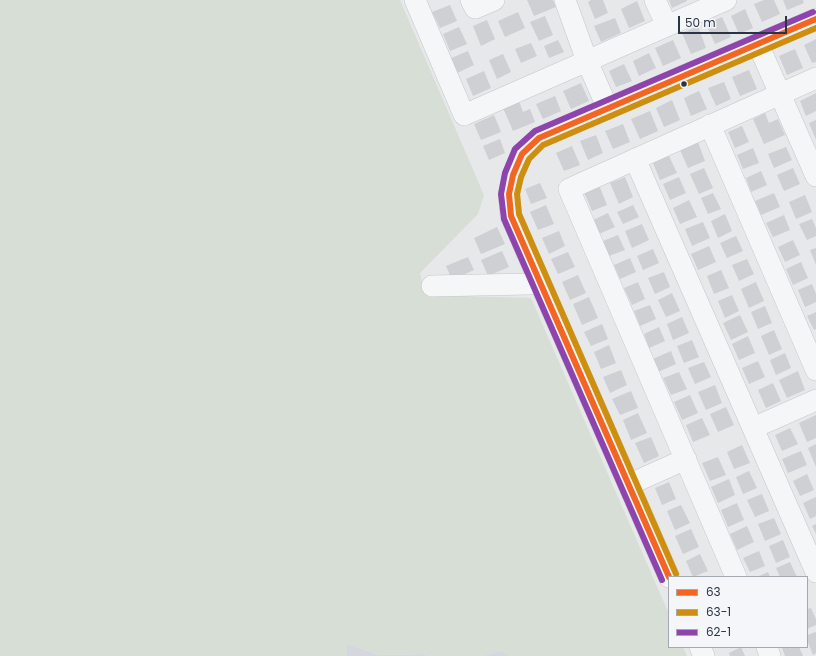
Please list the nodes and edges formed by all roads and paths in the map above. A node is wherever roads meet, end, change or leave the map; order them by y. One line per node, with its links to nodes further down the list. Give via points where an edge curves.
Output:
1 (415, 0): 10 (street, via 464,115)
2 (472, 0): 3 (street, via 475,8)
3 (494, 0)
4 (565, 0): 10 (street)
5 (655, 0): 8 (street)
6 (726, 0): 8 (street)
7 (816, 19): 9 (street)
8 (667, 26): 10 (street)
9 (758, 44): 12 (street); 13 (street)
10 (587, 61): 13 (street)
11 (816, 78): 12 (street)
12 (780, 94): 14 (street); 16 (street)
13 (608, 109): 17 (street, via 539,138 522,154 513,175 509,194 511,216)
14 (710, 125): 15 (street); 19 (street)
15 (635, 159): 21 (street); 22 (street, via 569,189)
16 (816, 176)
17 (539, 280): 18 (street, via 528,284); 23 (street)
18 (432, 286)
19 (816, 370)
20 (816, 400): 21 (street)
21 (753, 428): 24 (street)
22 (686, 459): 23 (street); 26 (street)
23 (630, 484): 25 (street)
24 (816, 572)
25 (669, 576)
26 (736, 576)

